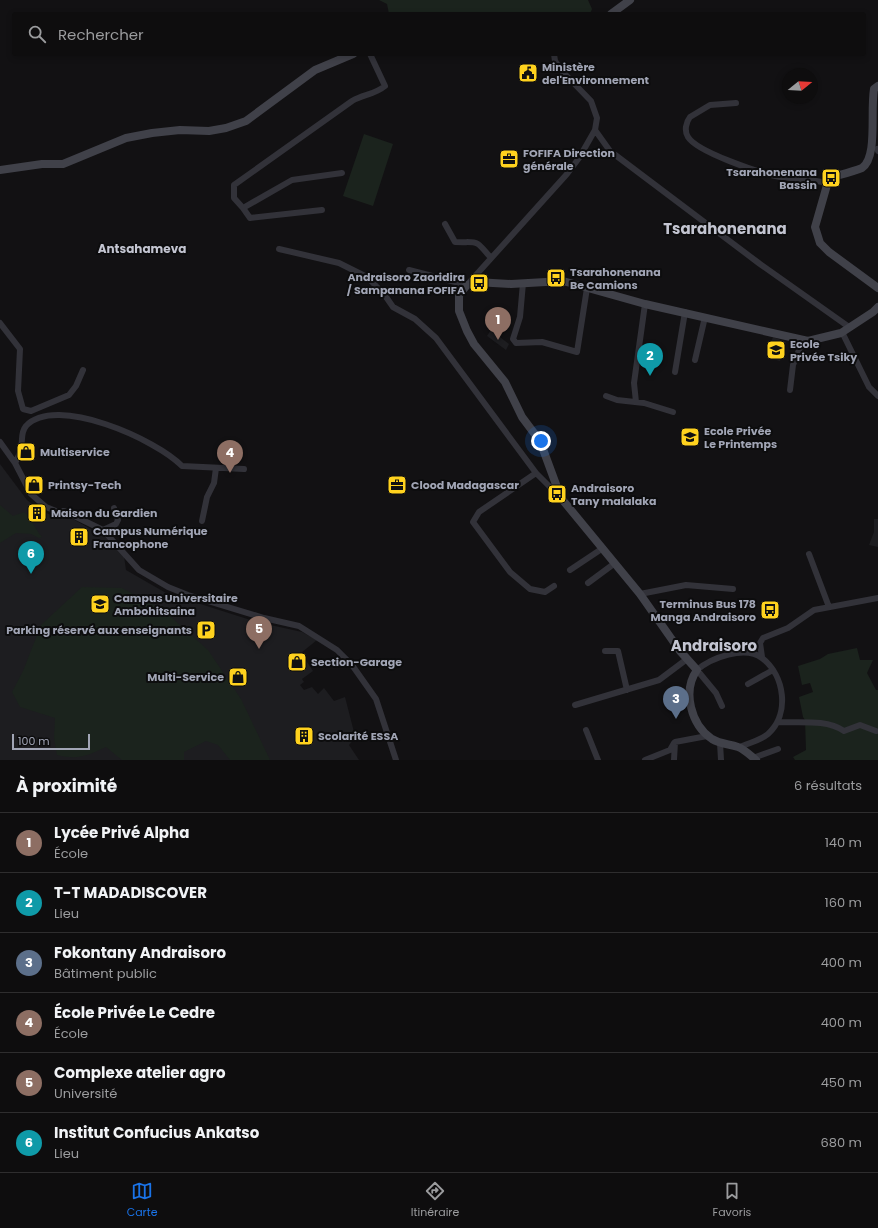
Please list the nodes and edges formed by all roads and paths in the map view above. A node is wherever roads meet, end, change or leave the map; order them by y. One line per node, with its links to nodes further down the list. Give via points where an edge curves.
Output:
1 (630, 0): 2 (street)
2 (614, 12)
3 (348, 56): 10 (street, via 315,70 246,120 226,128 152,133 126,138 63,164)
4 (371, 56): 13 (street, via 385,86 376,94 352,101 234,185 234,198)
5 (554, 56): 8 (street, via 562,72 591,101 597,118)
6 (878, 86): 9 (street, via 874,89 872,101)
7 (736, 103): 12 (street, via 710,105 690,117 686,128 688,137 692,142 713,153 756,171)
8 (595, 130): 17 (street, via 573,166); 28 (street, via 610,151)
9 (877, 150): 12 (street, via 863,168 829,178)
10 (0, 170)
11 (342, 173): 13 (street, via 292,180)
12 (827, 183): 21 (street, via 815,228 820,243)
13 (243, 208): 14 (street, via 250,218)
14 (322, 210)
15 (445, 224): 17 (street, via 455,242 478,243)
16 (279, 249): 42 (street, via 339,263 367,277 384,294 392,307 415,319 436,338)
17 (491, 258): 20 (street)
18 (409, 270): 20 (street)
19 (523, 283): 20 (street, via 476,282); 22 (street, via 563,281); 22 (street, via 520,317 513,339 516,343 542,342 577,352)
20 (467, 285): 43 (street, via 459,295 458,304 467,331 474,344 501,377 522,417 540,441)
21 (877, 286)
22 (587, 288): 23 (street)
23 (645, 304): 25 (street); 36 (street, via 634,383)
24 (878, 307): 28 (street)
25 (685, 312): 26 (street); 32 (street)
26 (705, 317): 29 (street); 30 (street)
27 (0, 323): 31 (street, via 20,349 18,392 23,409 31,412 69,395)
28 (846, 330): 29 (street, via 817,340); 35 (street, via 870,387)
29 (803, 340): 33 (street, via 793,365)
30 (695, 360)
31 (84, 370)
32 (675, 372)
33 (790, 390)
34 (606, 396): 36 (street)
35 (878, 396)
36 (636, 402): 37 (street)
37 (673, 412)
38 (0, 442): 39 (street)
39 (15, 463): 40 (street, via 21,450 22,434 27,426 39,418 54,414 93,419 116,428 172,456 182,466); 46 (street, via 31,494 46,507 64,511)
40 (216, 468): 41 (street); 45 (street)
41 (244, 469)
42 (536, 473): 43 (street); 52 (street, via 479,512 474,518 474,524 510,572 530,589 545,592)
43 (561, 498): 47 (street)
44 (114, 508): 46 (street, via 118,520 116,524)
45 (202, 521)
46 (102, 530): 75 (street, via 139,570 168,587 188,596 299,626 337,650 352,665 376,699)
47 (603, 548): 49 (street); 50 (street)
48 (809, 554): 56 (street)
49 (615, 563): 51 (street); 54 (street)
50 (570, 570)
51 (588, 583)
52 (554, 586)
53 (733, 589): 54 (street, via 686,584)
54 (640, 594): 59 (street)
55 (878, 598): 56 (street)
56 (829, 607): 58 (street, via 814,610 788,628 763,638 760,643)
57 (605, 651): 63 (street, via 618,651)
58 (762, 657): 60 (street, via 745,652 717,657); 61 (street)
59 (687, 659): 60 (street); 63 (street, via 659,680)
60 (697, 670): 65 (street, via 716,692); 69 (street, via 688,688 689,697 697,722)
61 (773, 670): 62 (street); 66 (street, via 783,694 783,706)
62 (748, 684)
63 (627, 690): 64 (street)
64 (575, 705)
65 (722, 706)
66 (778, 722): 68 (street, via 830,724 844,731 860,725); 72 (street, via 767,735)
67 (586, 730): 76 (street)
68 (876, 731)
69 (707, 736): 70 (street); 71 (street)
70 (675, 742): 77 (street, via 670,750); 78 (street)
71 (720, 743): 72 (street); 79 (street)
72 (740, 747): 74 (street)
73 (778, 749): 74 (street)
74 (755, 759)
75 (396, 760)
76 (598, 760)
77 (645, 760)
78 (674, 760)
79 (721, 760)

